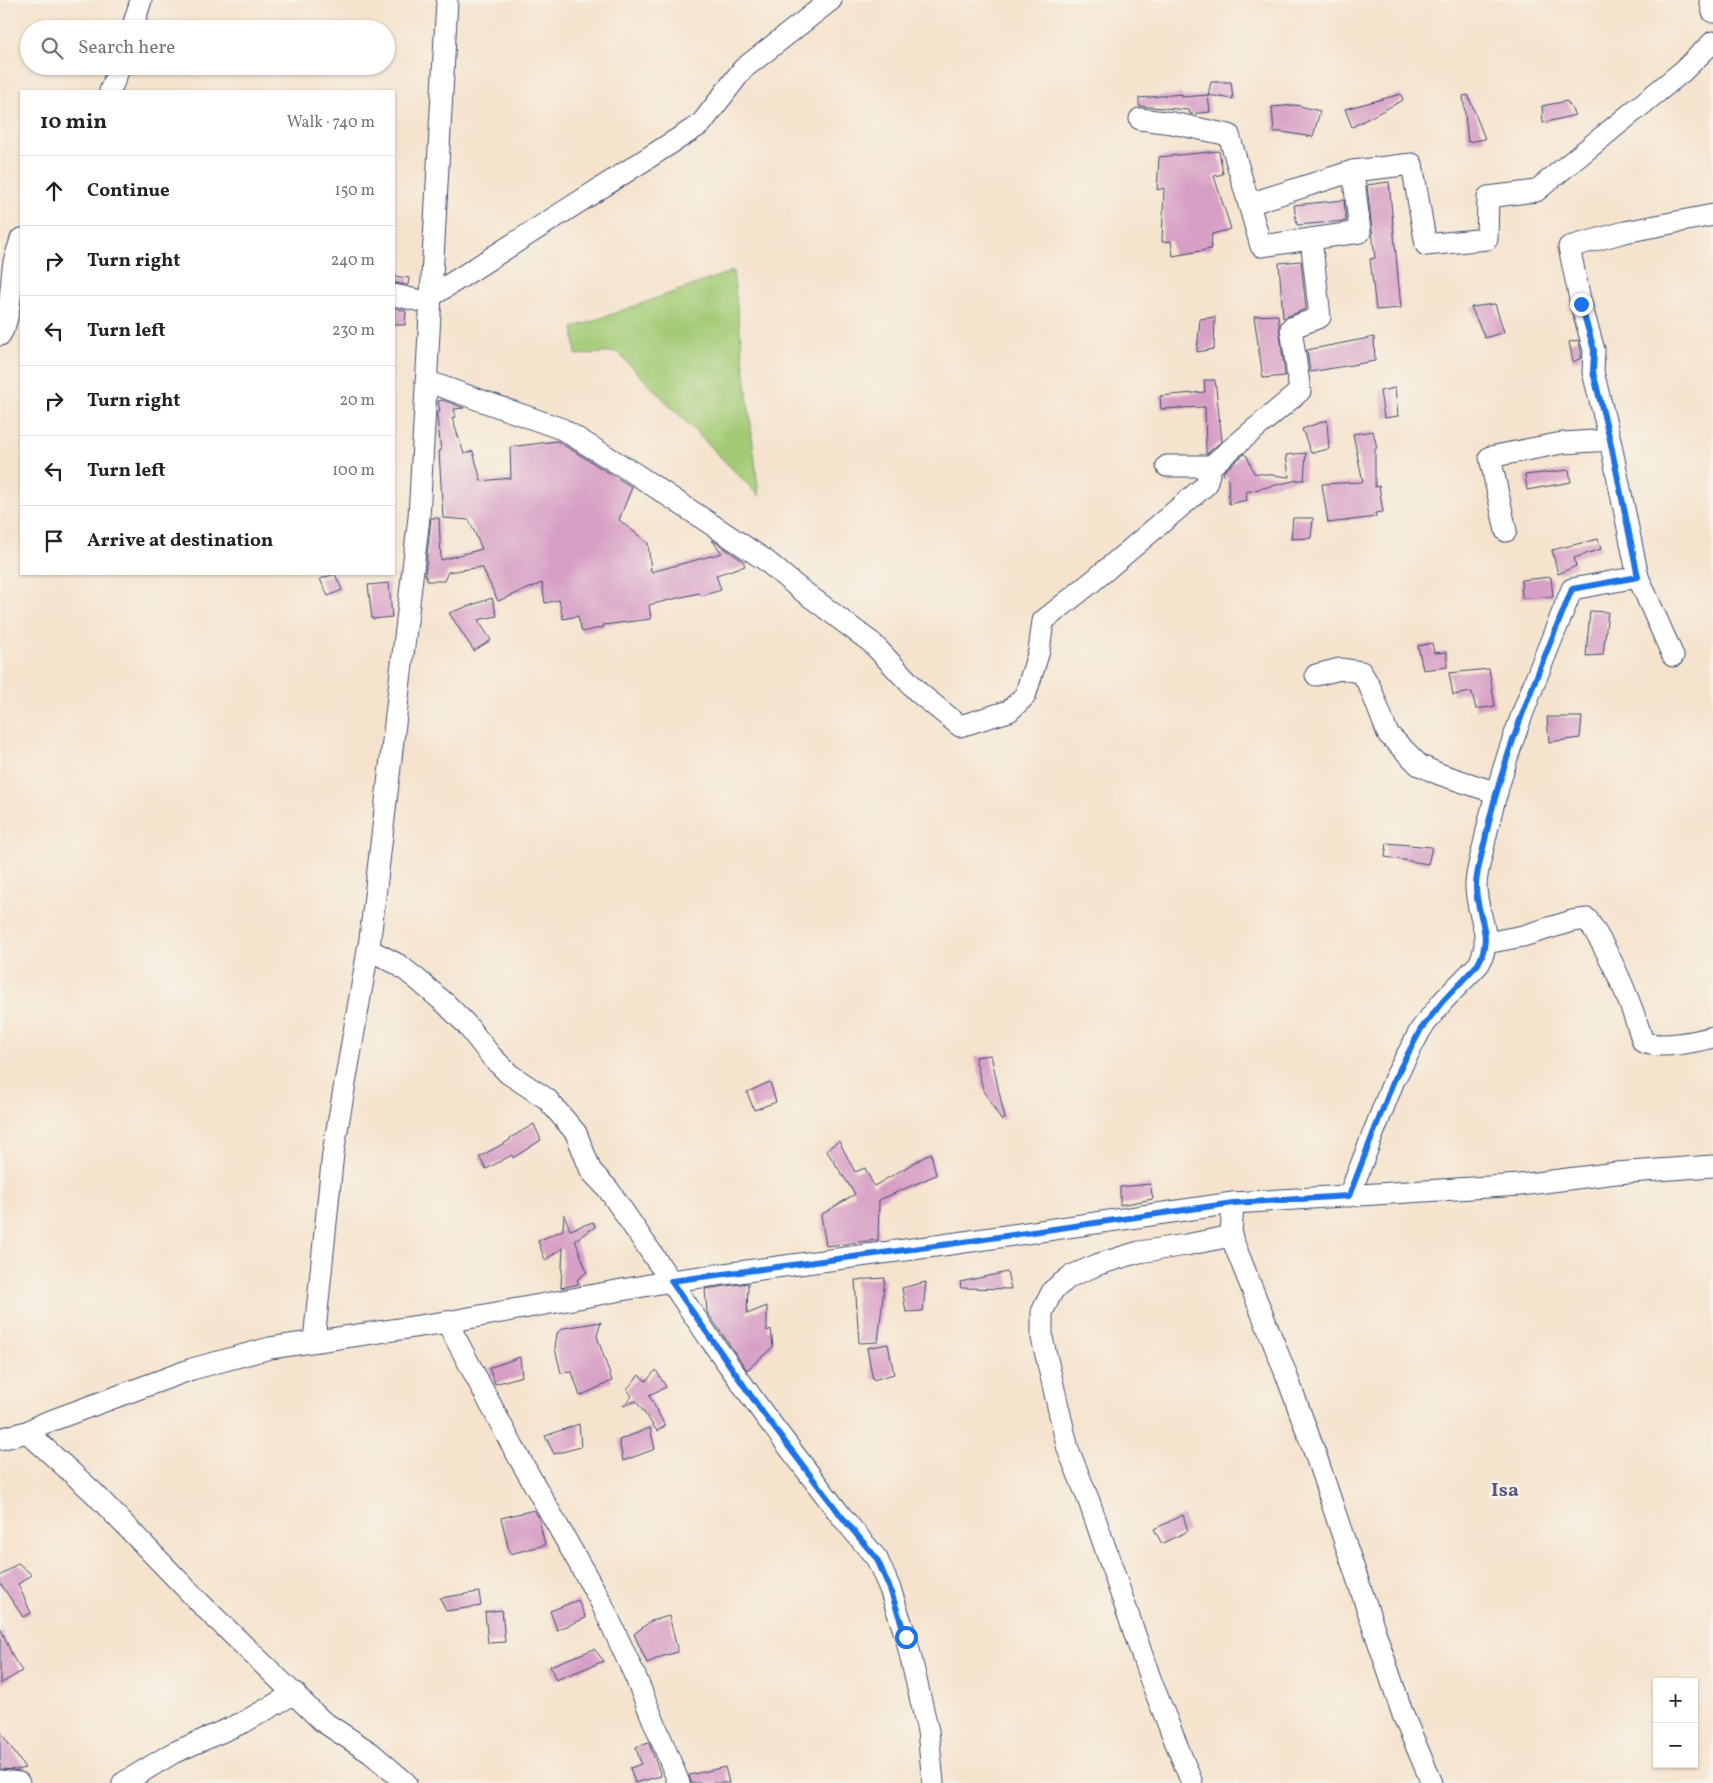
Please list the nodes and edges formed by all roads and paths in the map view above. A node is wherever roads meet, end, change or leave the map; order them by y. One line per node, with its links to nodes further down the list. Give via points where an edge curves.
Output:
1 (141, 0): 6 (street)
2 (447, 0): 17 (street)
3 (831, 0): 17 (street, via 743,69 701,124)
4 (1710, 0): 5 (street)
5 (1713, 12)
6 (135, 20)
7 (1713, 42): 11 (street, via 1683,71 1536,191 1488,197 1487,239 1426,245 1412,164)
8 (116, 75): 9 (street)
9 (110, 90)
10 (1140, 119): 12 (street, via 1229,135)
11 (1353, 171): 12 (street); 14 (street, via 1360,232)
12 (1249, 204): 14 (street, via 1260,246)
13 (1713, 215): 20 (street, via 1569,247 1594,350 1593,372)
14 (1312, 239): 22 (street, via 1320,317 1291,328 1300,391)
15 (20, 242): 18 (street, via 14,261 9,306)
16 (395, 295): 17 (street)
17 (430, 300): 19 (street)
18 (0, 335)
19 (426, 381): 22 (street, via 562,429 637,475 765,560 872,643 919,693 960,726 1009,711 1025,696 1039,651 1044,621 1206,485); 29 (street, via 419,517)
20 (1610, 440): 23 (street, via 1562,443 1490,457); 24 (street)
21 (1167, 466): 22 (street)
22 (1211, 466)
23 (1506, 531)
24 (1638, 577): 25 (street); 27 (street, via 1572,589 1520,718)
25 (1673, 656)
26 (1316, 675): 27 (street, via 1340,669 1361,672 1388,734 1419,765)
27 (1498, 793): 28 (street, via 1476,884)
28 (1486, 943): 30 (street, via 1587,919 1612,962 1643,1042 1653,1046); 32 (street, via 1478,964 1421,1029 1394,1080)
29 (368, 949): 35 (street, via 399,965 418,980 466,1024 509,1074 547,1099 576,1133 591,1171 608,1190); 37 (street, via 333,1153)
30 (1713, 1037)
31 (1713, 1166): 32 (street, via 1616,1173 1520,1185)
32 (1349, 1196): 33 (street)
33 (1233, 1203): 34 (street); 35 (street)
34 (1231, 1236): 47 (street, via 1139,1252 1098,1264 1071,1276 1053,1290 1042,1312 1042,1338 1068,1448 1148,1672); 48 (street, via 1286,1374 1403,1715)
35 (671, 1281): 36 (street); 46 (street, via 763,1413 877,1559 906,1637 928,1731)
36 (447, 1322): 37 (street); 45 (street, via 600,1602 636,1678)
37 (314, 1341): 38 (street, via 270,1348 192,1369)
38 (26, 1432): 39 (street); 40 (street, via 93,1492 202,1606)
39 (0, 1439)
40 (295, 1694): 43 (street, via 244,1722 173,1753); 44 (street, via 322,1721 372,1752)
41 (0, 1781): 42 (street)
42 (19, 1783)
43 (123, 1783)
44 (406, 1783)
45 (679, 1783)
46 (933, 1783)
47 (1192, 1783)
48 (1432, 1783)

